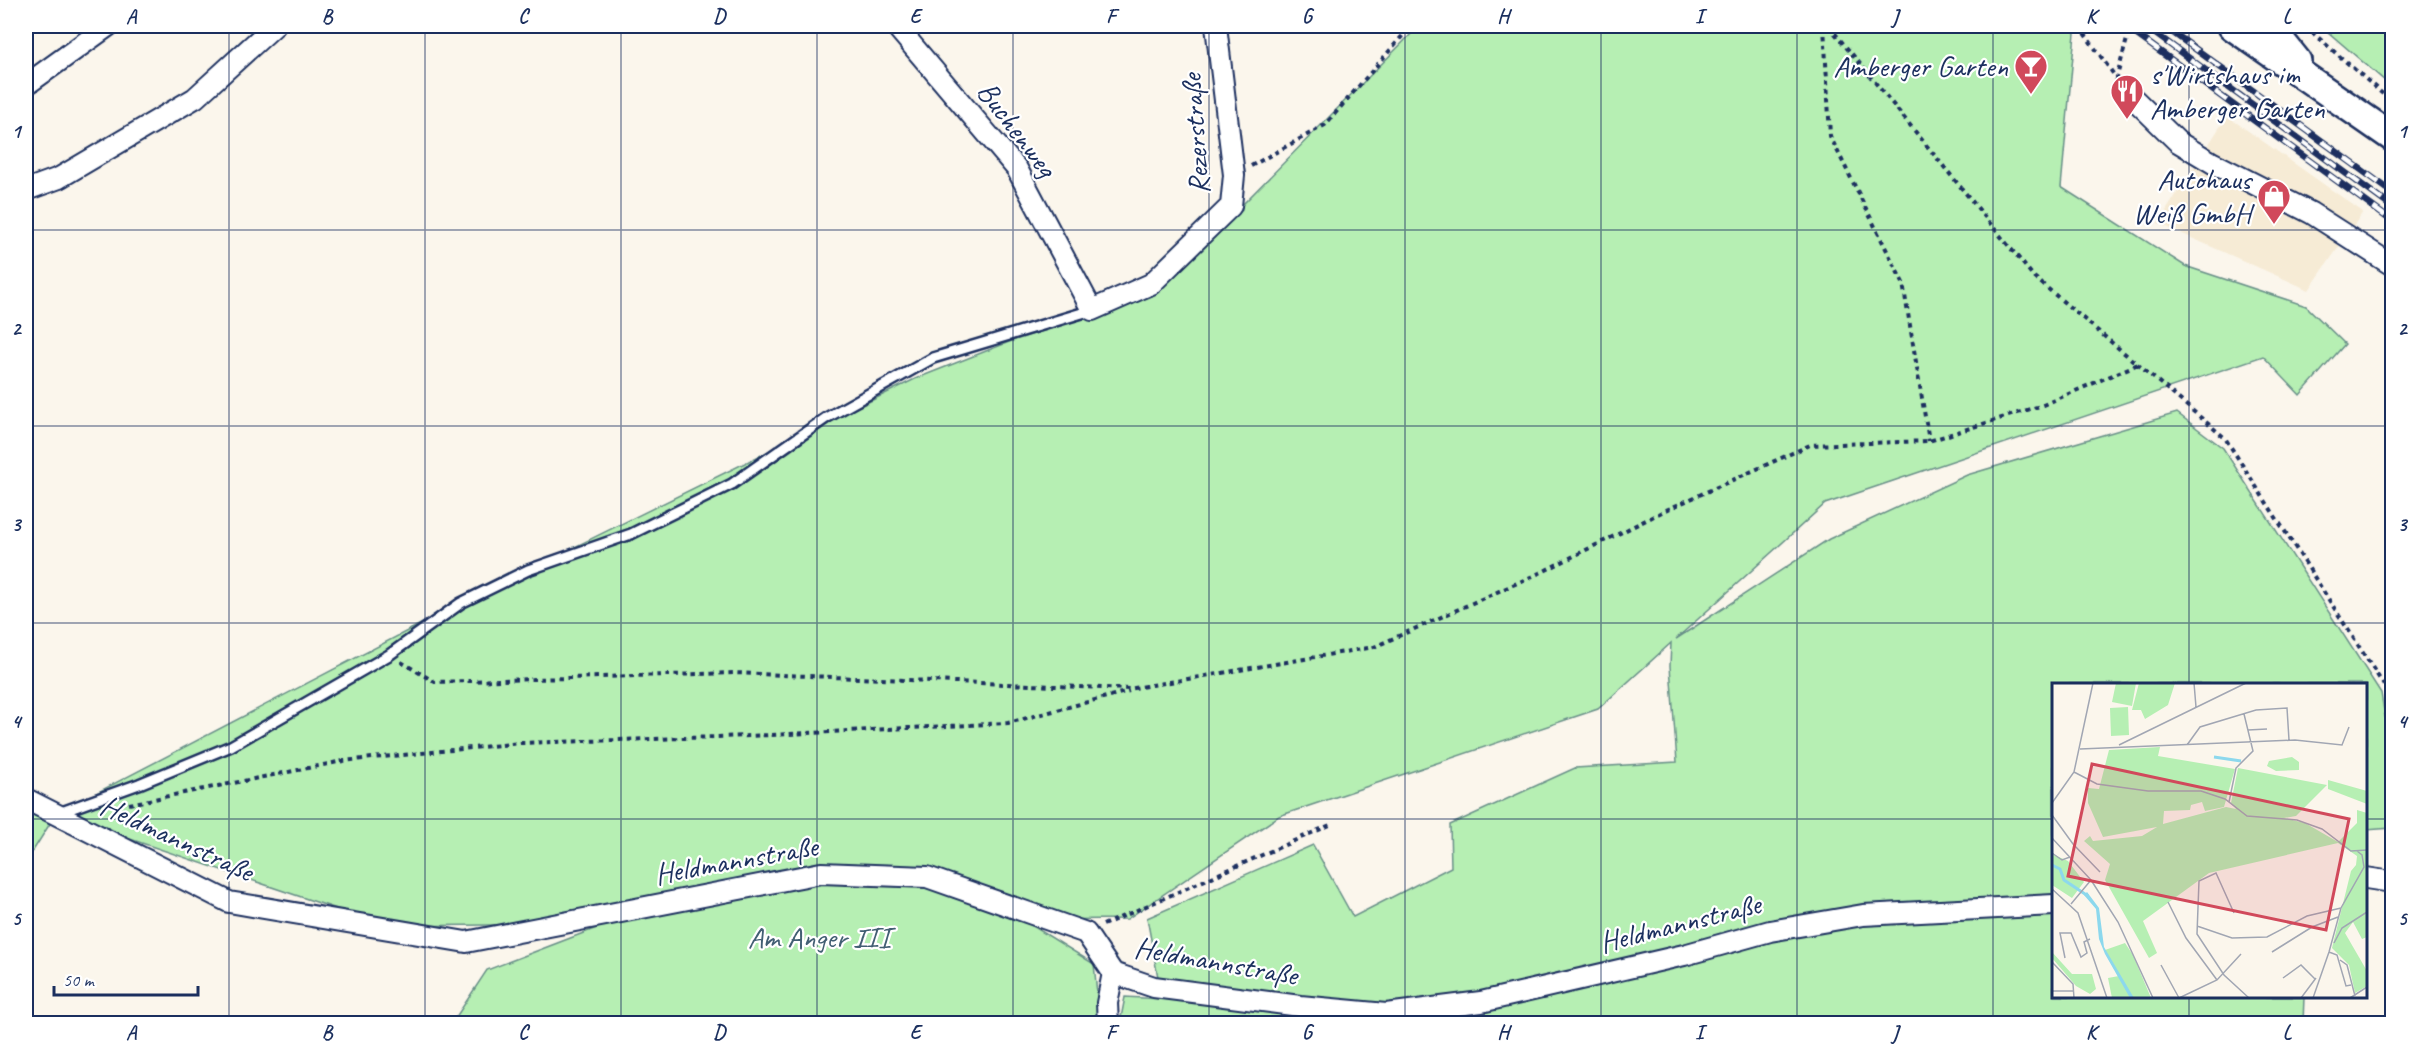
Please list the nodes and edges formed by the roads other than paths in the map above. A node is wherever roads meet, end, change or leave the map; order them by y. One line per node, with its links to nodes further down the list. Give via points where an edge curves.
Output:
1 (108, 26): 8 (street)
2 (274, 26): 11 (street, via 195,98 59,178)
3 (896, 26): 13 (street, Buchenweg, via 1017,169)
4 (1216, 26): 13 (street, Rezerstraße, via 1234,176 1231,206 1151,284)
5 (2232, 26): 7 (main road)
6 (2269, 26): 7 (main road)
7 (2314, 83): 10 (main road)
8 (26, 85)
9 (2134, 99): 12 (street, via 2178,142 2311,213)
10 (2392, 137)
11 (26, 190)
12 (2392, 265)
13 (1092, 310): 15 (lane, via 933,358 826,418 732,484 631,534 528,570 471,598 389,655 231,746)
14 (26, 799): 15 (street, Heldmannstraße)
15 (56, 814): 19 (street, Heldmannstraße, via 229,902 466,942 821,873 927,877 1086,933)
16 (2367, 878): 17 (street)
17 (2392, 882)
18 (2052, 905): 19 (street, Heldmannstraße, via 1863,915 1770,931 1481,1002 1386,1014 1154,987)
19 (1113, 973): 20 (street)
20 (1108, 1023)

